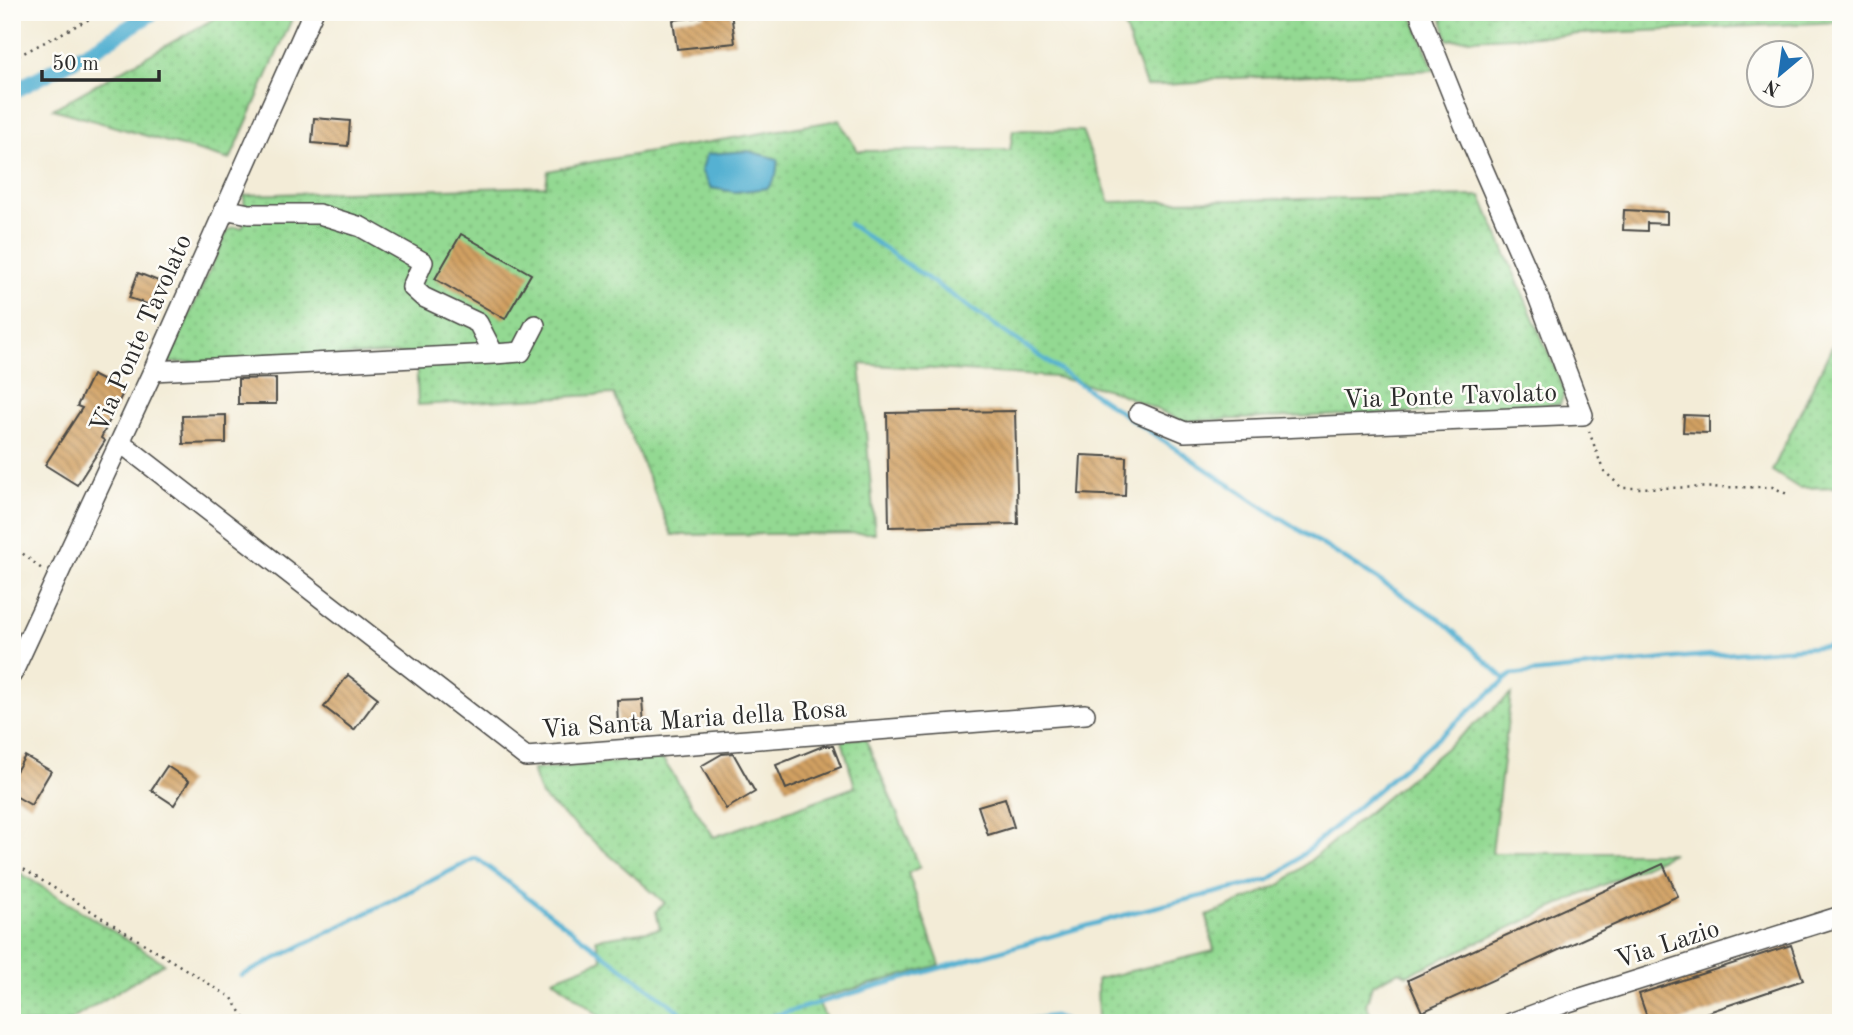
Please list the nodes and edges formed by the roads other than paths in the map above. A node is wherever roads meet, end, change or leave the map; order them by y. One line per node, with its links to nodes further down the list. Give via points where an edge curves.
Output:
1 (313, 12): 3 (street, Via Ponte Tavolato)
2 (1419, 12): 7 (street, Via Ponte Tavolato, via 1583,415 1185,432)
3 (224, 209): 5 (street, via 249,214 319,214 361,227 423,262 412,288 478,323); 6 (street, Via Ponte Tavolato)
4 (535, 326): 5 (street, via 521,352)
5 (494, 354): 6 (street)
6 (153, 371): 8 (street, Via Ponte Tavolato)
7 (1139, 413)
8 (120, 442): 9 (street, Via Ponte Tavolato); 10 (street, Via Santa Maria della Rosa, via 526,757)
9 (12, 674)
10 (1085, 714)
11 (1841, 916): 12 (street, Via Lazio)
12 (1511, 1023)

